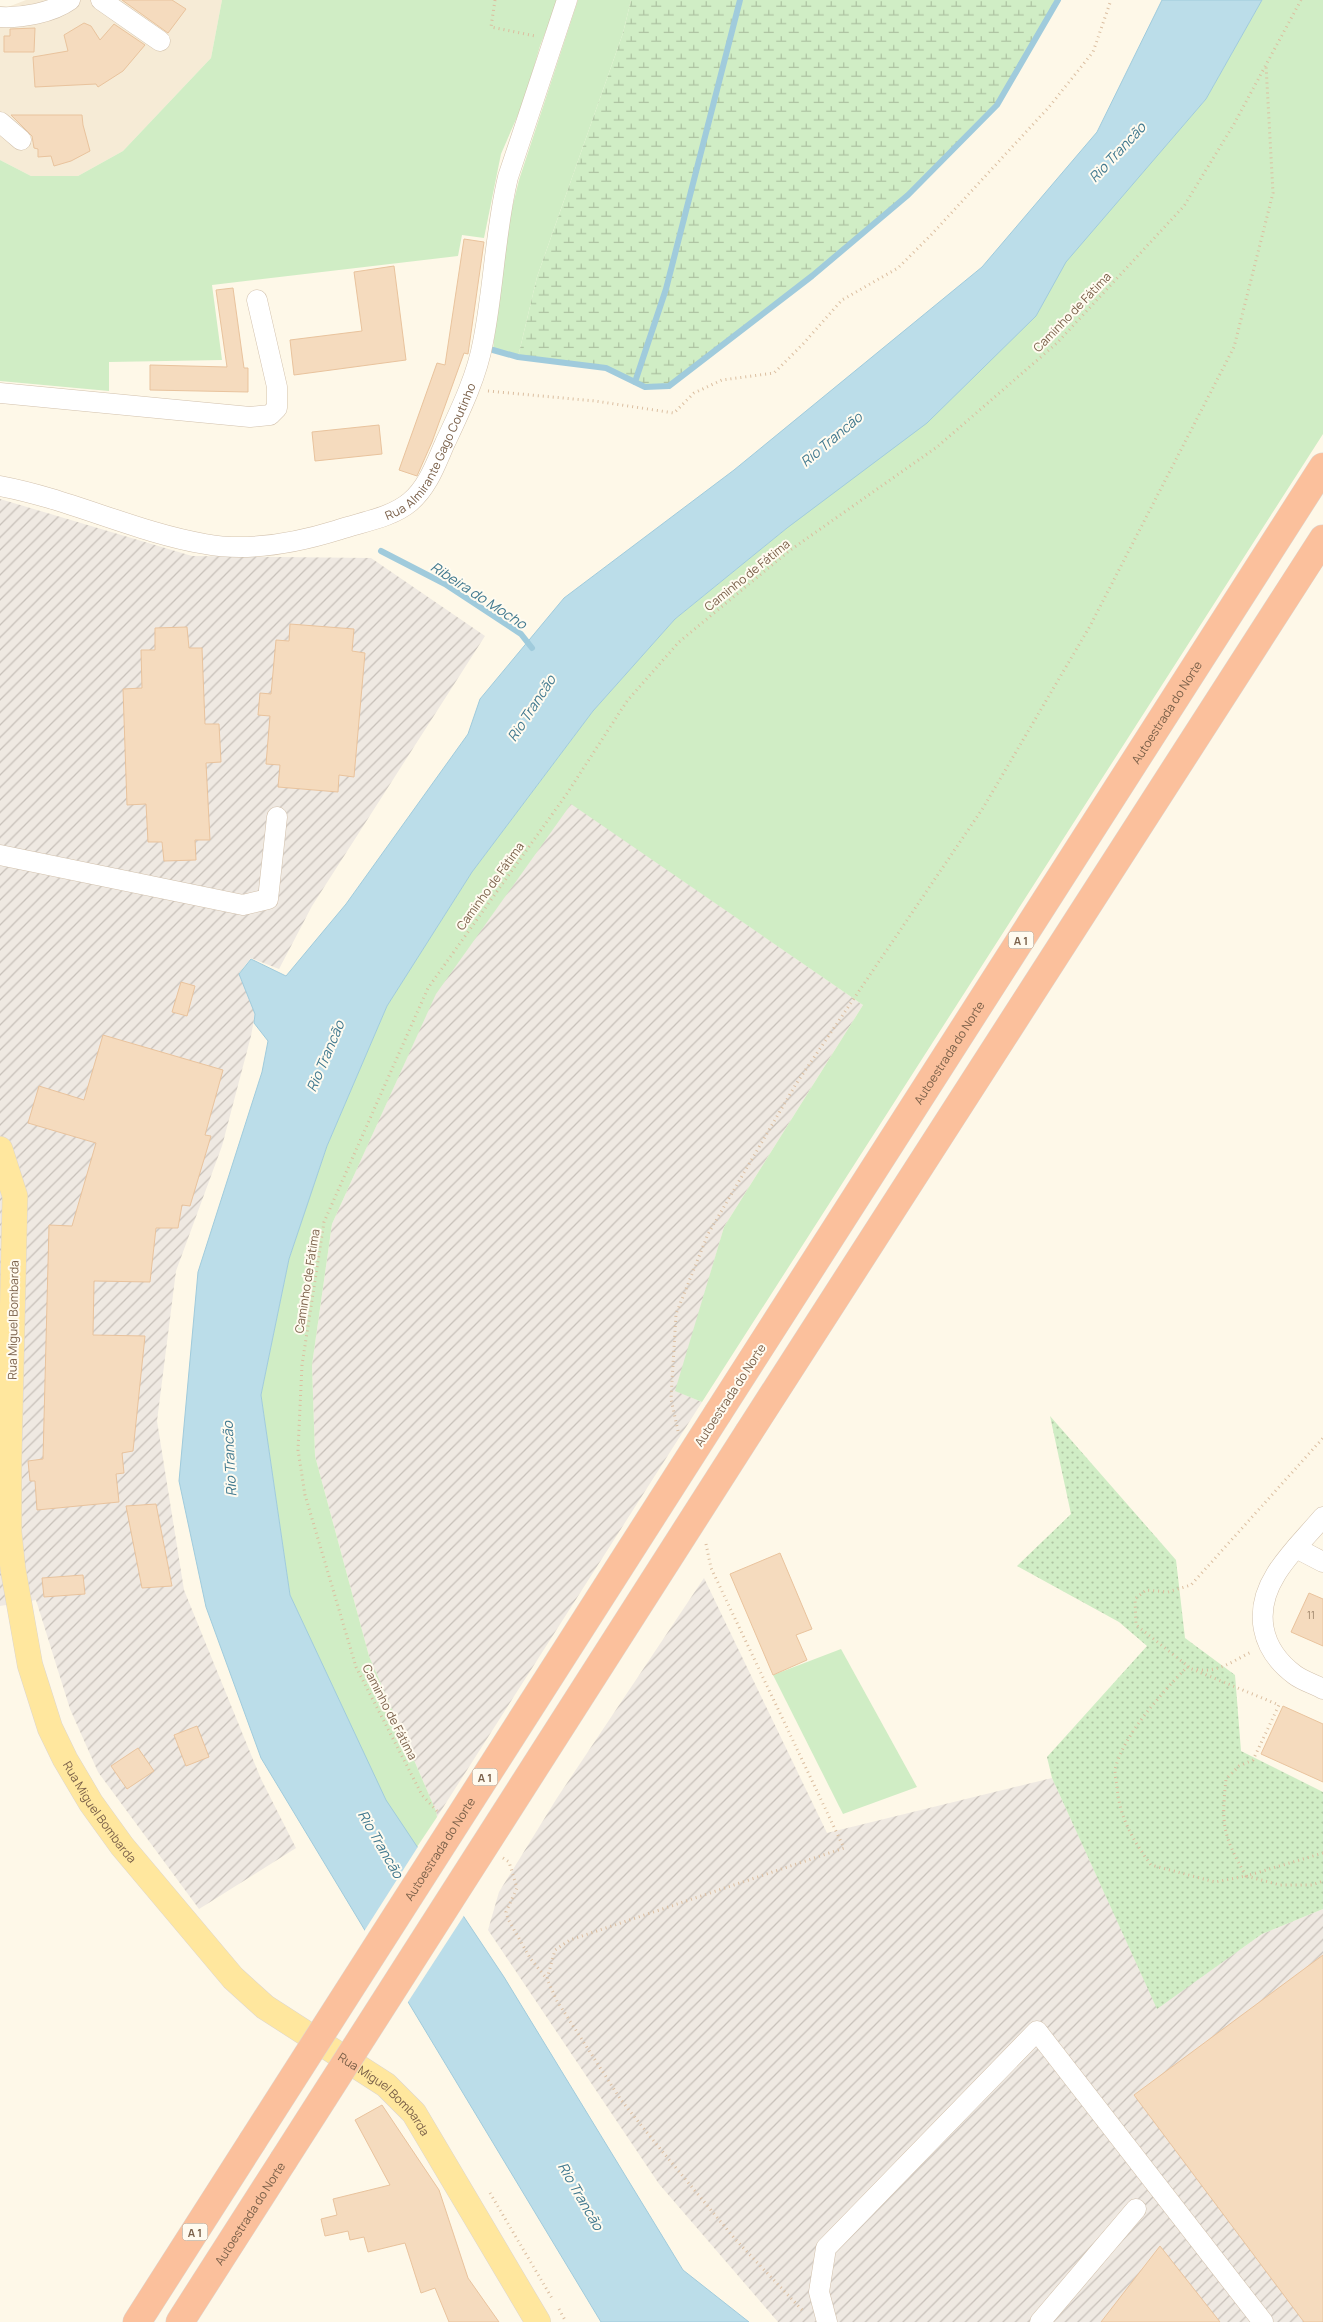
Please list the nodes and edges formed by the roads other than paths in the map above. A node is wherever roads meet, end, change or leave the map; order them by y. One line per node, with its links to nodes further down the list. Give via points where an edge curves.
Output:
1 (70, 0): 4 (street, via 31,15)
2 (101, 0): 5 (street)
3 (567, 0): 11 (street, Rua Almirante Gago Coutinho, via 502,201 483,344 468,389 431,474 409,503 372,520 306,539 248,546 208,545 151,531 52,498)
4 (0, 17)
5 (160, 41)
6 (0, 122): 7 (street)
7 (21, 140)
8 (256, 300): 9 (street, via 277,387 277,408 270,414 250,417)
9 (0, 393)
10 (1323, 467): 22 (highway, Autoestrada do Norte / A 1, bridge)
11 (0, 486)
12 (1323, 539): 23 (highway, Autoestrada do Norte, bridge)
13 (277, 817): 14 (street, via 268,899 243,905)
14 (0, 856)
15 (0, 1149): 24 (main road, Rua Miguel Bombarda, via 15,1196 9,1460 12,1569 30,1665 54,1736 86,1796 106,1825 233,1978 265,2007 386,2085 414,2113)
16 (1323, 1517): 17 (street)
17 (1296, 1548): 18 (street); 19 (street, via 1277,1572 1265,1596 1265,1635 1279,1661 1297,1676)
18 (1323, 1562)
19 (1323, 1688)
20 (1136, 2209): 25 (street)
21 (817, 2319): 26 (street, via 826,2248 1037,2031)
22 (137, 2322)
23 (180, 2322)
24 (538, 2322)
25 (1040, 2322)
26 (1263, 2322)

